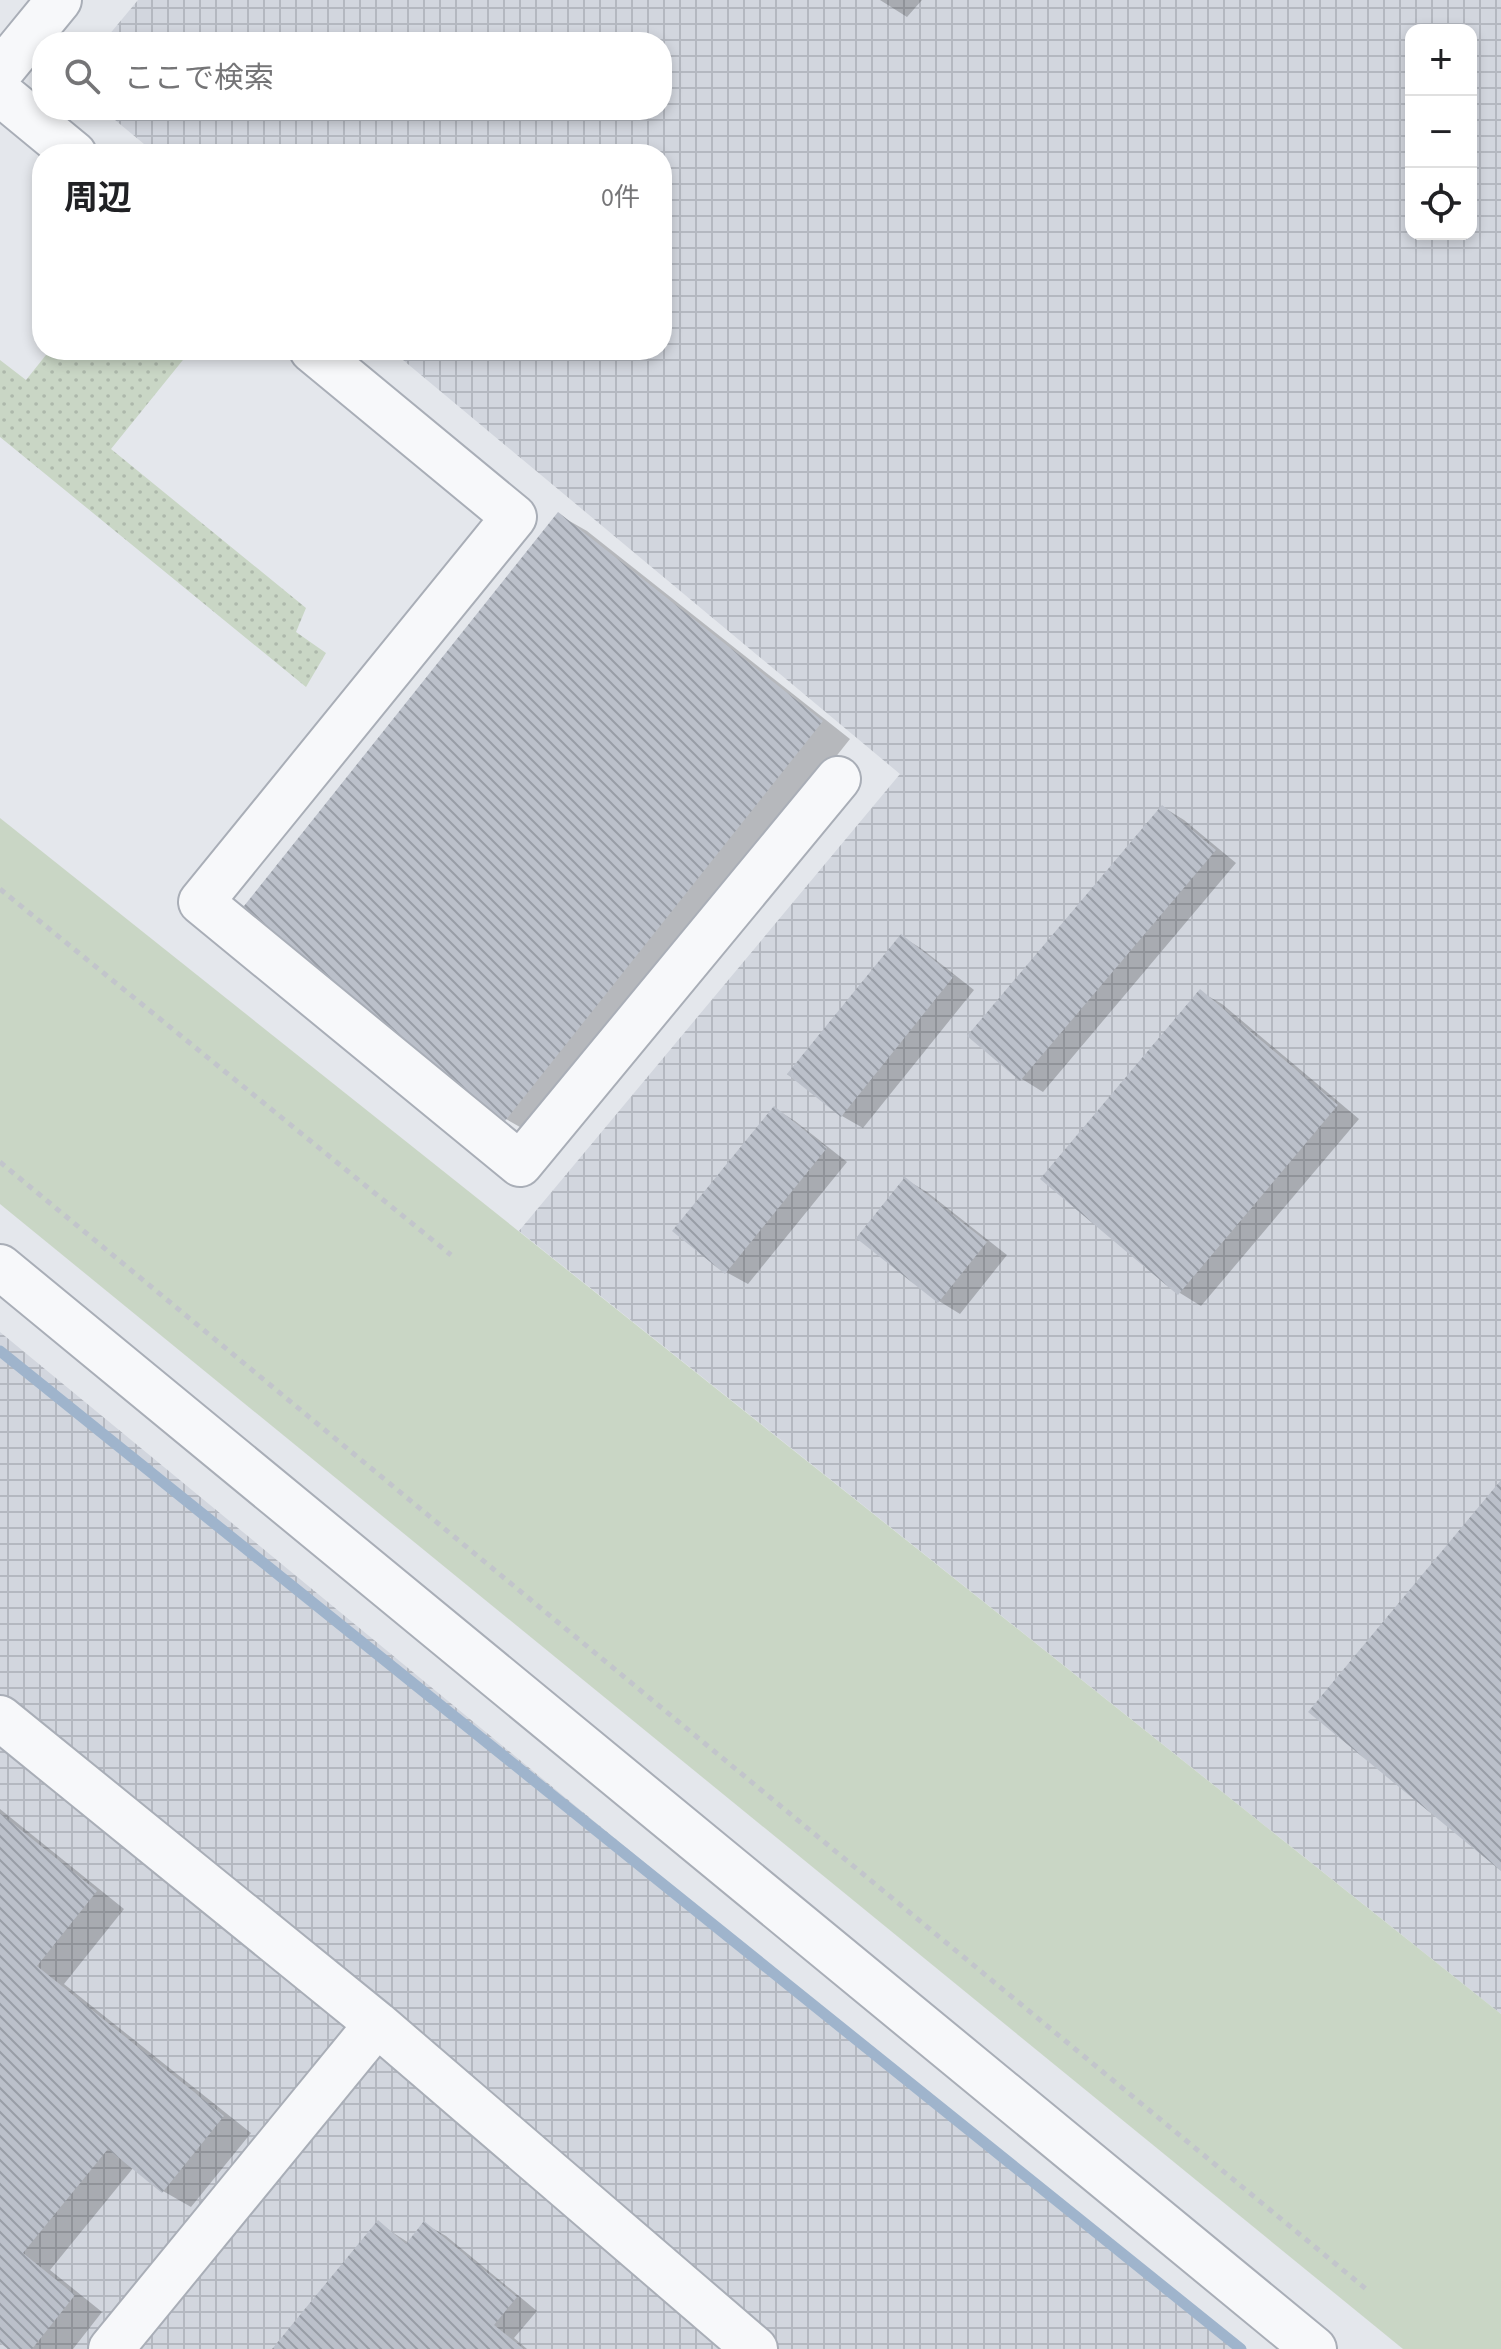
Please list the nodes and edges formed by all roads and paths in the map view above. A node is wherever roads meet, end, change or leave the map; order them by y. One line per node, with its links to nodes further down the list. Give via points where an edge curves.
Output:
1 (59, 0): 2 (street)
2 (33, 32)
3 (32, 33): 4 (street)
4 (0, 72)
5 (0, 93): 6 (street)
6 (32, 119)
7 (33, 120): 8 (street)
8 (62, 144)
9 (324, 360): 10 (street, via 514,517 201,902 520,1164)
10 (838, 779)
11 (0, 889): 13 (path)
12 (0, 1162): 17 (path)
13 (451, 1255)
14 (0, 1267): 20 (street)
15 (0, 1718): 16 (street)
16 (377, 2024): 18 (street); 19 (street)
17 (1366, 2289)
18 (111, 2349)
19 (755, 2349)
20 (1314, 2349)

